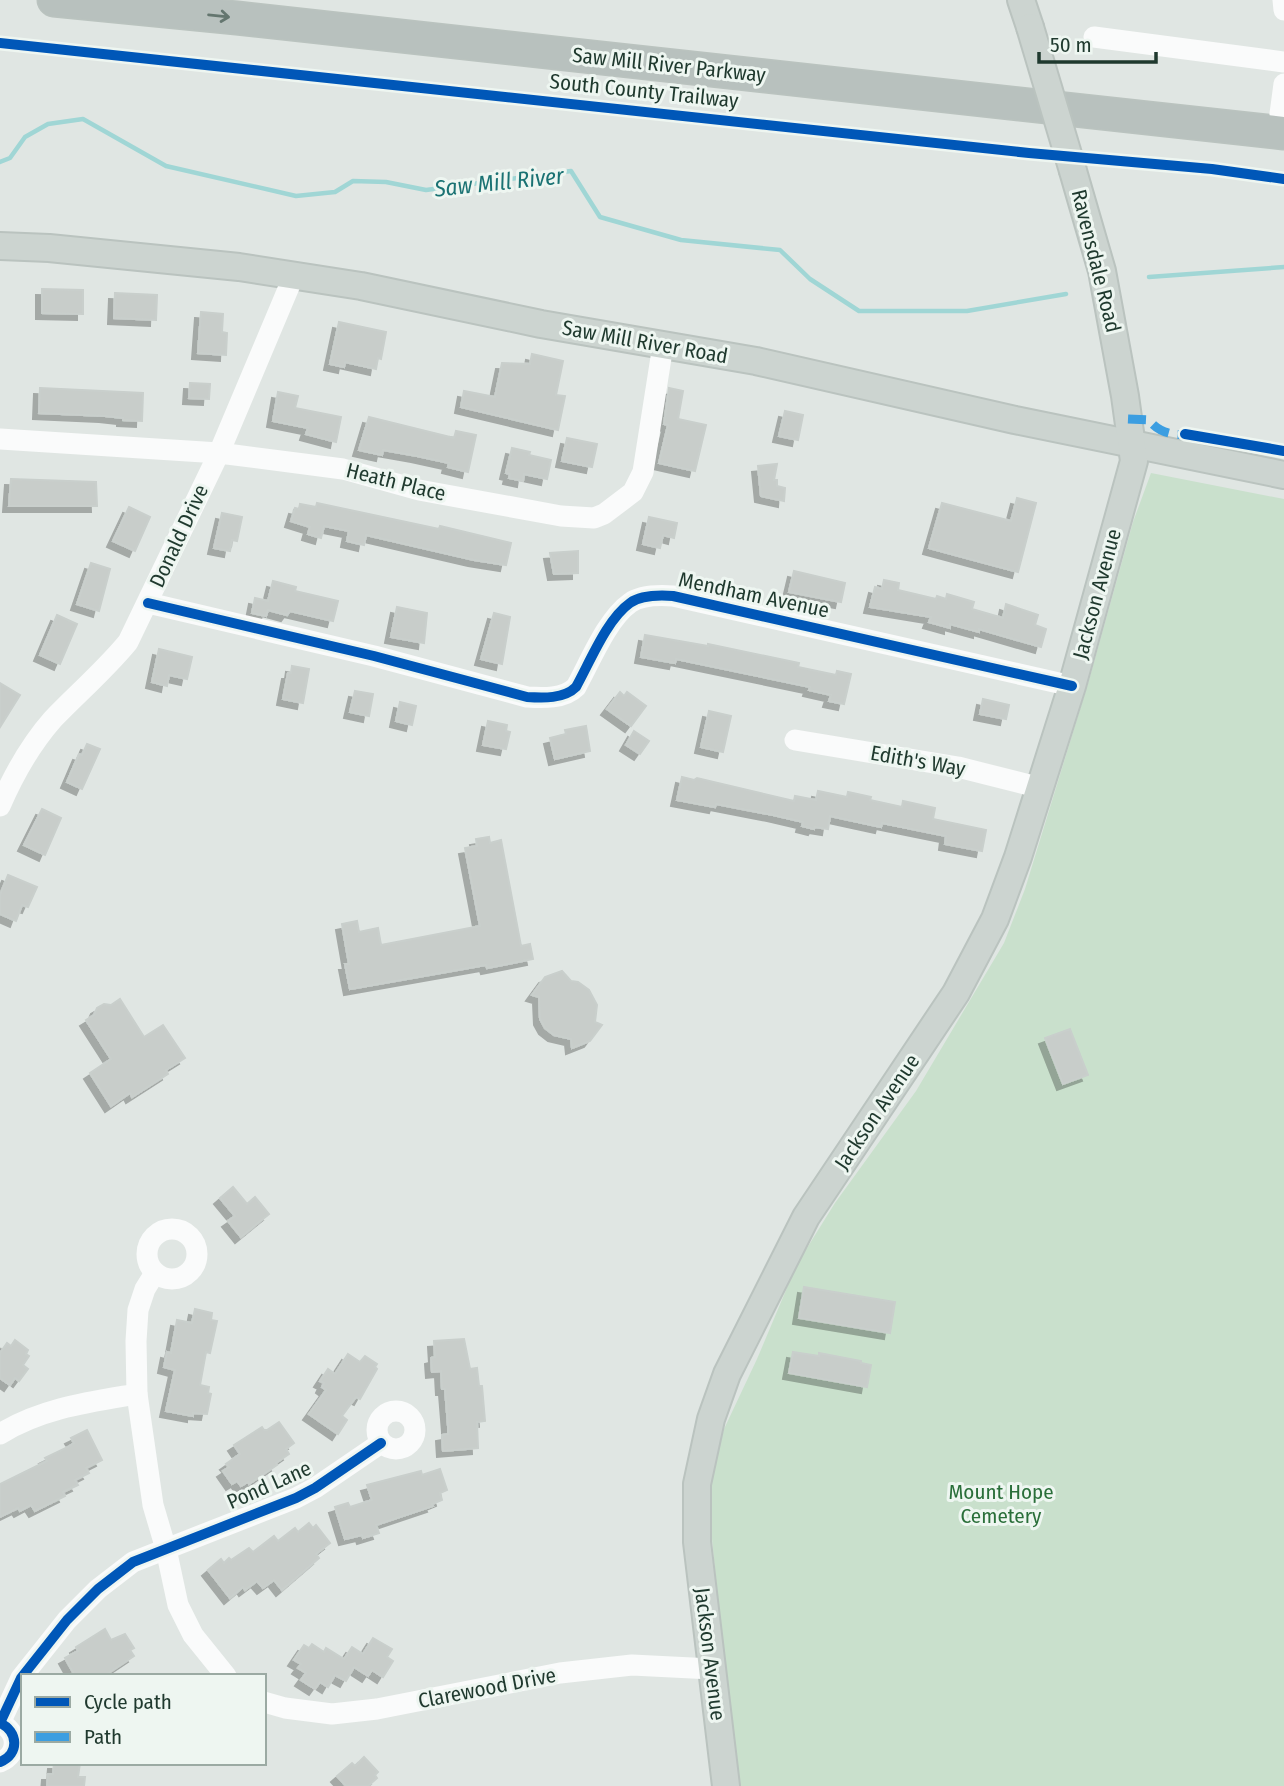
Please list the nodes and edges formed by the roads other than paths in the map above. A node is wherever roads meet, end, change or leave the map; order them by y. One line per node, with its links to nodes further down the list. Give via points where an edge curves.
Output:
1 (54, 0): 8 (highway, Saw Mill River Parkway, one-way to 8)
2 (246, 0): 8 (highway, Saw Mill River Parkway)
3 (1021, 0): 13 (main road, Ravensdale Road, bridge, via 1102,271)
4 (1283, 0): 5 (street)
5 (1284, 10)
6 (1094, 37): 7 (street)
7 (1284, 62)
8 (1283, 112)
9 (0, 246): 10 (main road, Saw Mill River Road)
10 (294, 275): 11 (main road, Saw Mill River Road); 14 (street, Donald Drive)
11 (663, 345): 13 (main road, Saw Mill River Road, via 756,361); 14 (street, Heath Place, via 643,472 633,492 594,518 419,490 343,469)
12 (0, 439): 14 (street, Heath Place)
13 (1132, 445): 15 (main road, Saw Mill River Road); 17 (main road, Jackson Avenue, via 1134,461)
14 (219, 453): 16 (street, Donald Drive)
15 (1284, 475)
16 (148, 603): 17 (street, Mendham Avenue, via 527,697 570,694 615,616 631,601 657,595); 20 (street, Donald Drive, via 128,642 32,747)
17 (1072, 686): 19 (main road, Jackson Avenue)
18 (794, 740): 19 (street, Edith's Way, via 958,767)
19 (1041, 788): 26 (main road, Jackson Avenue, via 1009,882 976,958 806,1217 727,1374 696,1484 697,1542)
20 (0, 806)
21 (155, 1273): 22 (street, via 138,1310)
22 (137, 1394): 23 (street, via 67,1406); 25 (street, via 153,1505)
23 (0, 1434)
24 (381, 1443): 25 (street, Pond Lane, via 296,1498)
25 (166, 1549): 27 (street, Pond Lane, via 118,1572 83,1604); 28 (street, via 178,1605 193,1635)
26 (712, 1669): 30 (street, Clarewood Drive, via 632,1665 561,1673 377,1709 332,1713); 33 (main road, Jackson Avenue)
27 (24, 1674)
28 (224, 1674)
29 (21, 1678): 31 (street, Pond Lane)
30 (266, 1703)
31 (0, 1723): 32 (street, via 11,1730 15,1743 10,1756)
32 (0, 1762)
33 (726, 1786)

